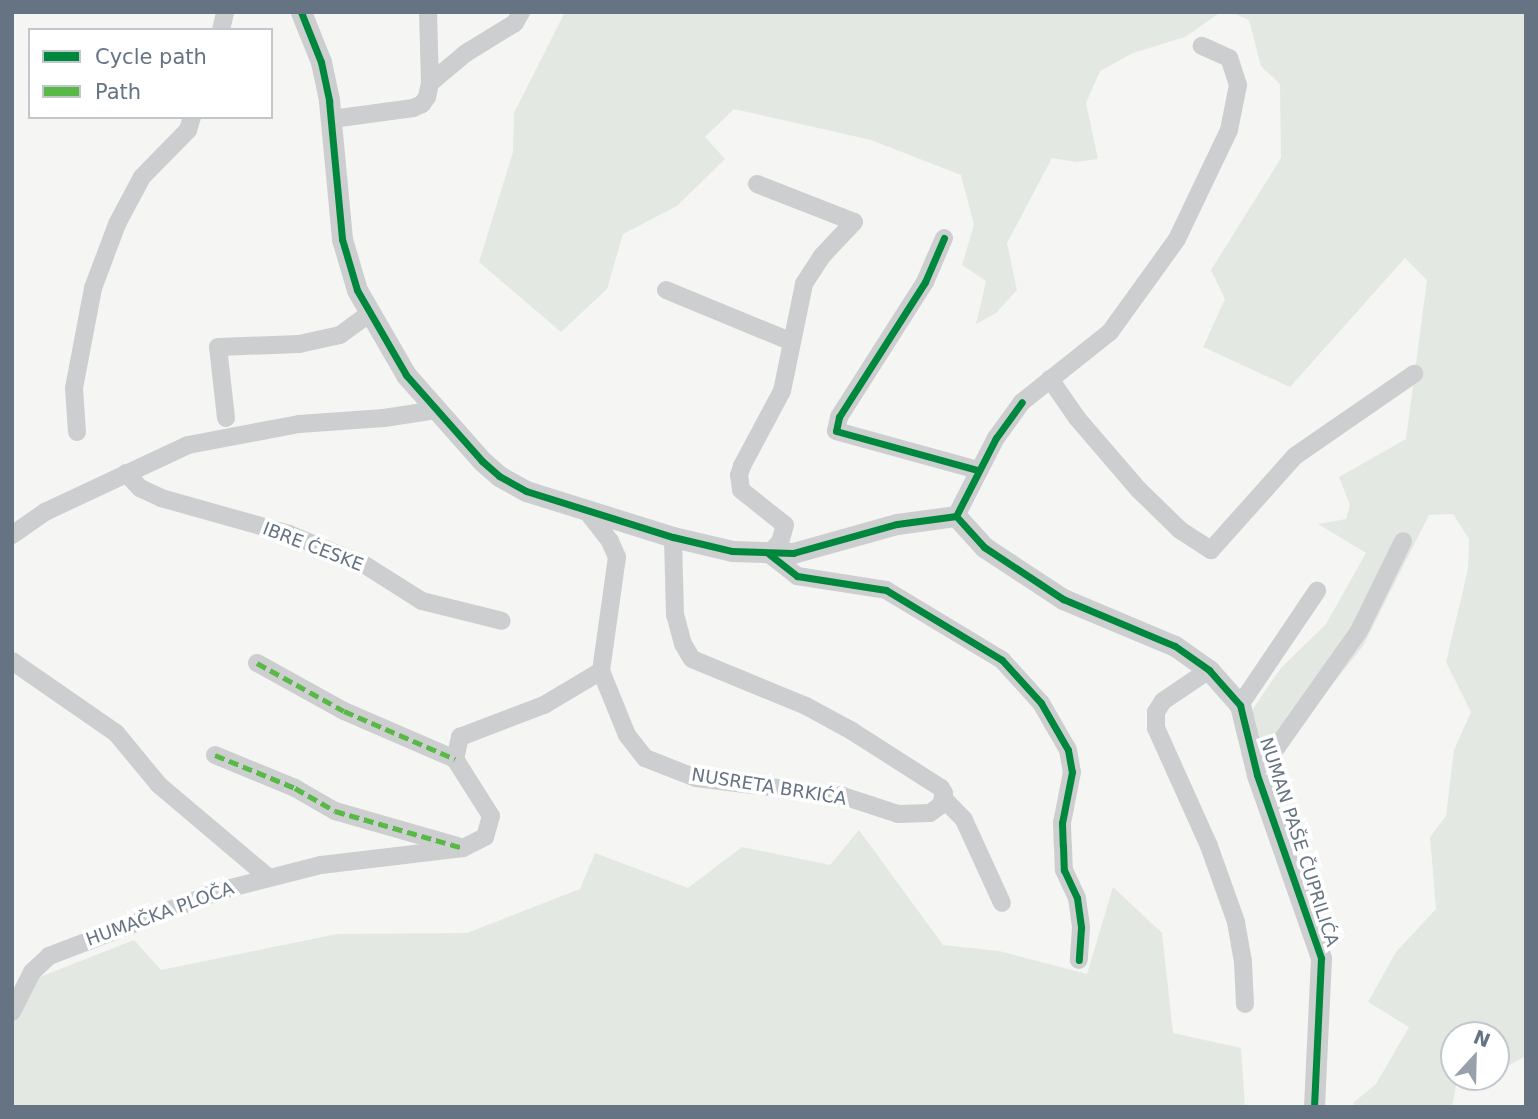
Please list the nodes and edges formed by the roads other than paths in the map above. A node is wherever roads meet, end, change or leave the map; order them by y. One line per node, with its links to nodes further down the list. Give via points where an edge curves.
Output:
1 (301, 12): 7 (street, via 321,62)
2 (428, 12): 5 (street)
3 (521, 12): 5 (street, via 515,23 466,53)
4 (1202, 46): 14 (street, via 1229,58 1238,85 1229,130 1177,239 1150,278 1110,332)
5 (430, 83): 7 (street, via 427,97 413,108)
6 (191, 119): 17 (street, via 188,130 142,177 117,224 93,288 74,388)
7 (332, 119): 11 (street, via 342,239)
8 (757, 184): 12 (street, via 854,222 809,272)
9 (944, 238): 18 (street, via 925,282 839,417 836,431)
10 (666, 290): 12 (street)
11 (369, 314): 15 (street, via 406,375); 16 (street, via 340,335 299,344 218,346)
12 (792, 342): 25 (street, via 782,391 739,475 741,490 785,526 780,542)
13 (1414, 374): 14 (street, via 1295,456 1211,550 1180,530 1139,490)
14 (1050, 379): 18 (street, via 1022,402)
15 (436, 410): 19 (street, via 299,424 216,439 188,445); 20 (street, via 499,476 526,491)
16 (226, 418)
17 (77, 432)
18 (978, 470): 21 (street)
19 (126, 473): 22 (street, via 45,512); 27 (street, IBRE ĆESKE, via 140,488 161,498 289,534 365,565 422,601)
20 (586, 510): 23 (street); 31 (street, via 617,557)
21 (956, 516): 25 (street, via 897,524 793,553); 30 (street, NUMAN PAŠE ČUPRILIĆA, via 985,547 1063,599 1175,646)
22 (12, 536)
23 (673, 537): 25 (street); 36 (street, via 675,615 682,644 692,659 806,706 852,731 937,785)
24 (1403, 541): 35 (street, NUMAN PAŠE ČUPRILIĆA, via 1359,631)
25 (769, 554): 40 (street, via 797,576 886,590 1002,660 1041,703 1068,750 1072,772 1062,823 1065,870 1077,898 1081,928)
26 (1317, 592): 32 (street)
27 (502, 621)
28 (12, 661): 38 (street, via 116,733 159,785)
29 (257, 663): 34 (street, via 344,711)
30 (1209, 670): 32 (street, NUMAN PAŠE ČUPRILIĆA); 41 (street, via 1163,701 1156,712 1157,729 1209,846 1236,922)
31 (601, 671): 34 (street, via 544,705 460,737); 36 (street, NUSRETA BRKIĆA, via 627,735 645,758 696,778 843,796 898,814 930,813)
32 (1240, 705): 35 (street, NUMAN PAŠE ČUPRILIĆA)
33 (215, 755): 37 (street, via 295,788 335,811)
34 (455, 759): 37 (street, via 491,816 485,837)
35 (1257, 775): 43 (street, NUMAN PAŠE ČUPRILIĆA, via 1321,958)
36 (944, 799): 39 (street, via 964,820)
37 (463, 848): 38 (street, HUMAČKA PLOČA, via 321,865)
38 (269, 878): 42 (street, HUMAČKA PLOČA, via 219,891 49,956 32,972)
39 (1002, 903)
40 (1079, 960)
41 (1245, 1004)
42 (12, 1012)
43 (1314, 1107)

